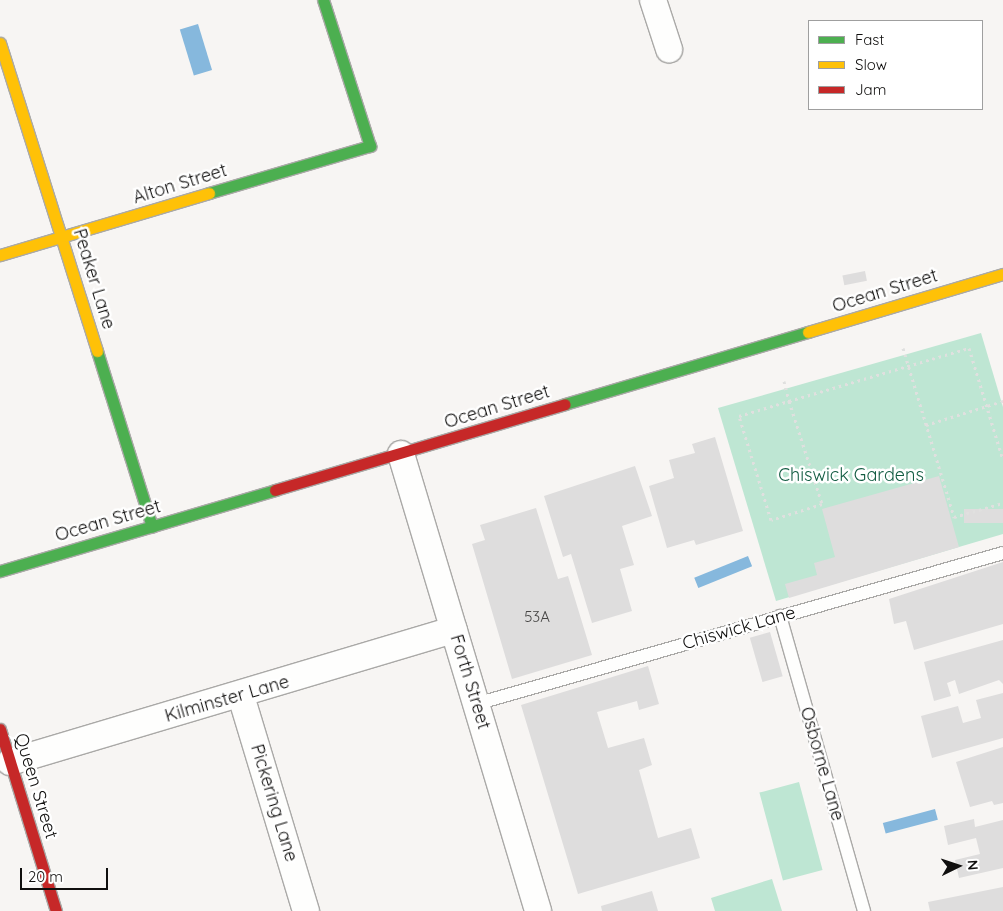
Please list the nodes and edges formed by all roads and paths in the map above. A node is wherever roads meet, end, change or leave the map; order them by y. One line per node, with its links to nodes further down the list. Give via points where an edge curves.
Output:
1 (323, 0): 5 (street, Alton Street, via 370,146)
2 (653, 0): 4 (street)
3 (0, 43): 5 (street, Peaker Lane)
4 (669, 49)
5 (63, 237): 6 (street, Alton Street); 18 (street, Peaker Lane)
6 (0, 255)
7 (1003, 274): 15 (street, Ocean Street)
8 (903, 348): 9 (path)
9 (908, 366): 11 (path); 13 (path, via 969,348); 14 (path)
10 (784, 381): 11 (path)
11 (789, 401): 11 (path, via 739,416 771,520 822,504)
12 (1003, 401): 13 (path)
13 (987, 406): 14 (path); 16 (path)
14 (926, 424): 17 (path, via 954,517)
15 (401, 454): 18 (street, Ocean Street); 22 (street, Forth Street)
16 (1003, 460)
17 (1003, 503)
18 (152, 527): 20 (street, Ocean Street)
19 (1003, 553): 21 (lane, Chiswick Lane)
20 (0, 571)
21 (780, 616): 24 (lane, Chiswick Lane); 30 (lane, Osborne Lane)
22 (454, 630): 23 (street, Kilminster Lane); 24 (street, Forth Street)
23 (241, 696): 26 (street, Kilminster Lane); 28 (street, Pickering Lane)
24 (476, 704): 29 (street, Forth Street)
25 (0, 728): 26 (street, Queen Street)
26 (5, 764): 27 (street, Queen Street)
27 (56, 911)
28 (306, 911)
29 (538, 911)
30 (864, 911)

